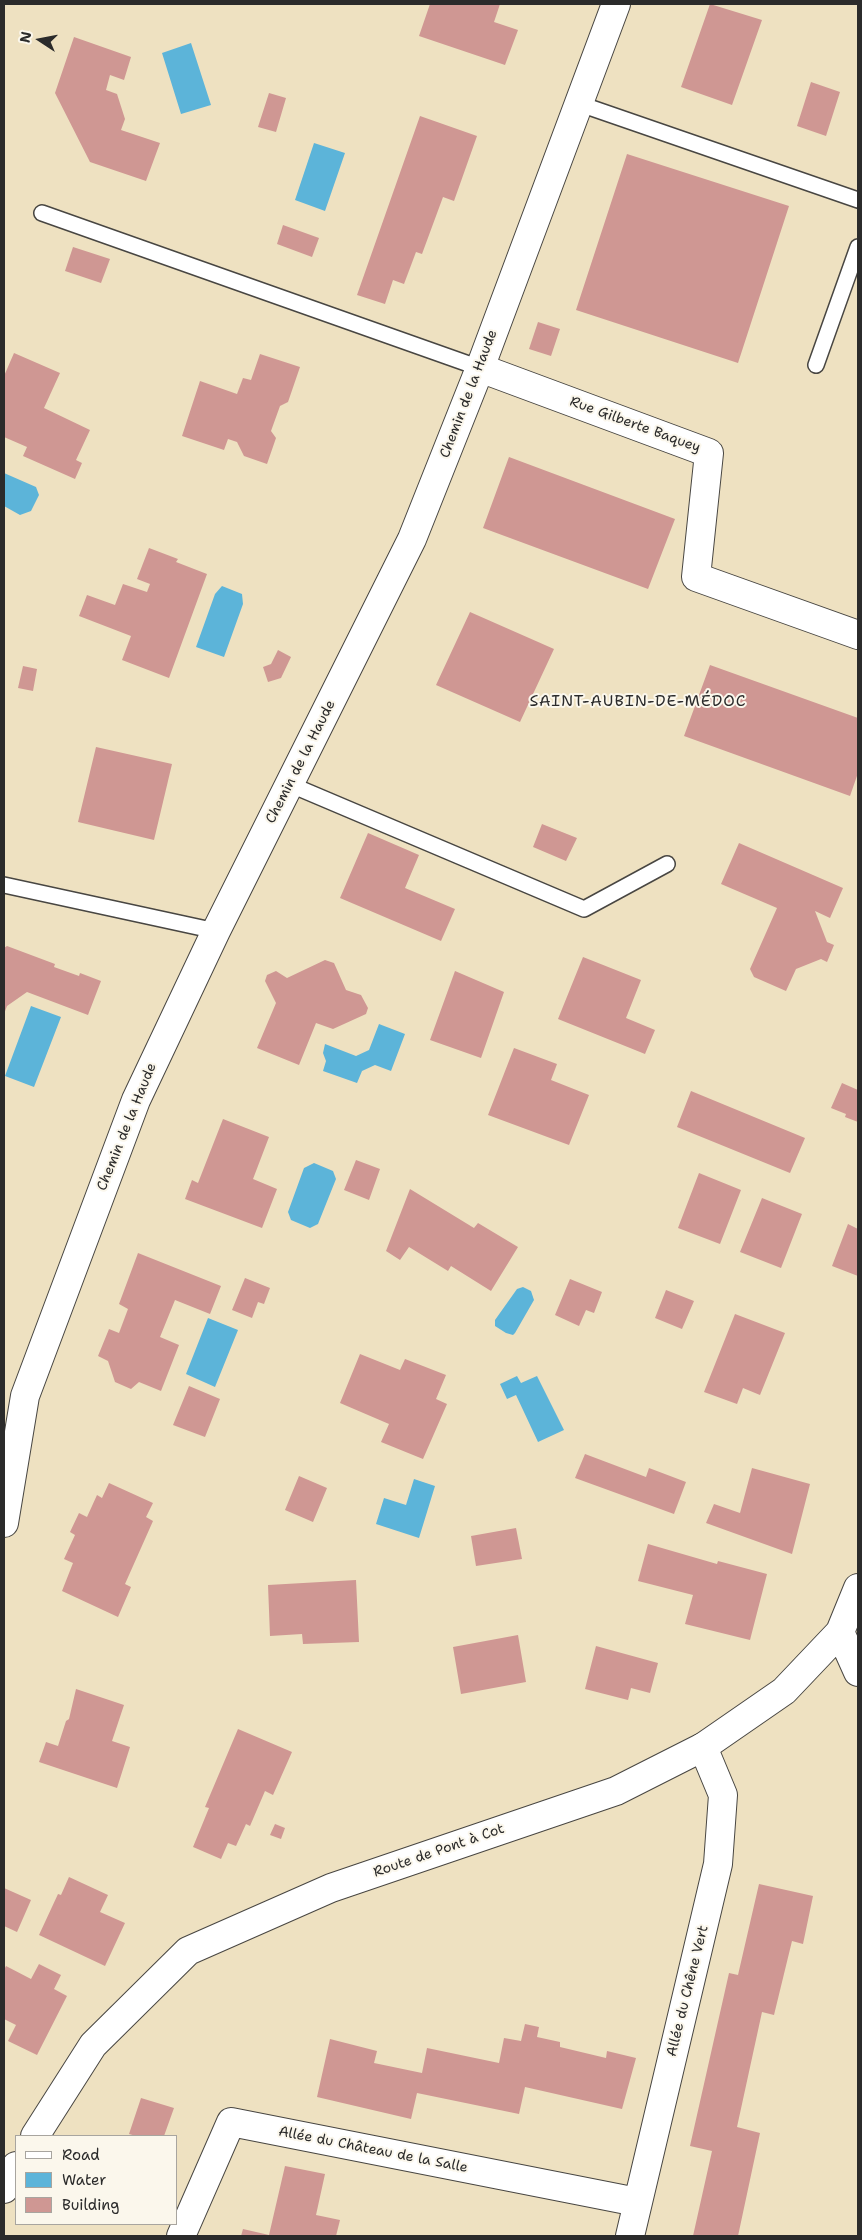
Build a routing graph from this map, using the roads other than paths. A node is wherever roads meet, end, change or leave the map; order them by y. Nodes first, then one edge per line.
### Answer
1 (616, 4) edge
2 (580, 104) junction
3 (858, 200) edge
4 (42, 213) dead end
5 (858, 247) edge
6 (816, 366) dead end
7 (480, 368) junction
8 (858, 635) edge
9 (289, 784) junction
10 (667, 864) dead end
11 (4, 885) edge
12 (216, 931) junction
13 (4, 1523) edge
14 (858, 1588) edge
15 (840, 1632) junction
16 (858, 1672) edge
17 (703, 1747) junction
18 (36, 2135) edge
19 (637, 2202) junction
20 (181, 2236) edge
21 (630, 2236) edge

1 - 2 street, Chemin de la Haude
2 - 3 lane
2 - 7 street, Chemin de la Haude
4 - 7 lane
5 - 6 lane
7 - 8 street, Rue Gilberte Baquey
7 - 9 street, Chemin de la Haude
9 - 10 lane
9 - 12 street, Chemin de la Haude
11 - 12 lane
12 - 13 street, Chemin de la Haude
14 - 15 street, Route de Pont à Cot
15 - 16 street
15 - 17 street, Route de Pont à Cot
17 - 18 street, Route de Pont à Cot
17 - 19 street, Allée du Chêne Vert
19 - 20 street, Allée du Château de la Salle
19 - 21 street, Allée du Chêne Vert

